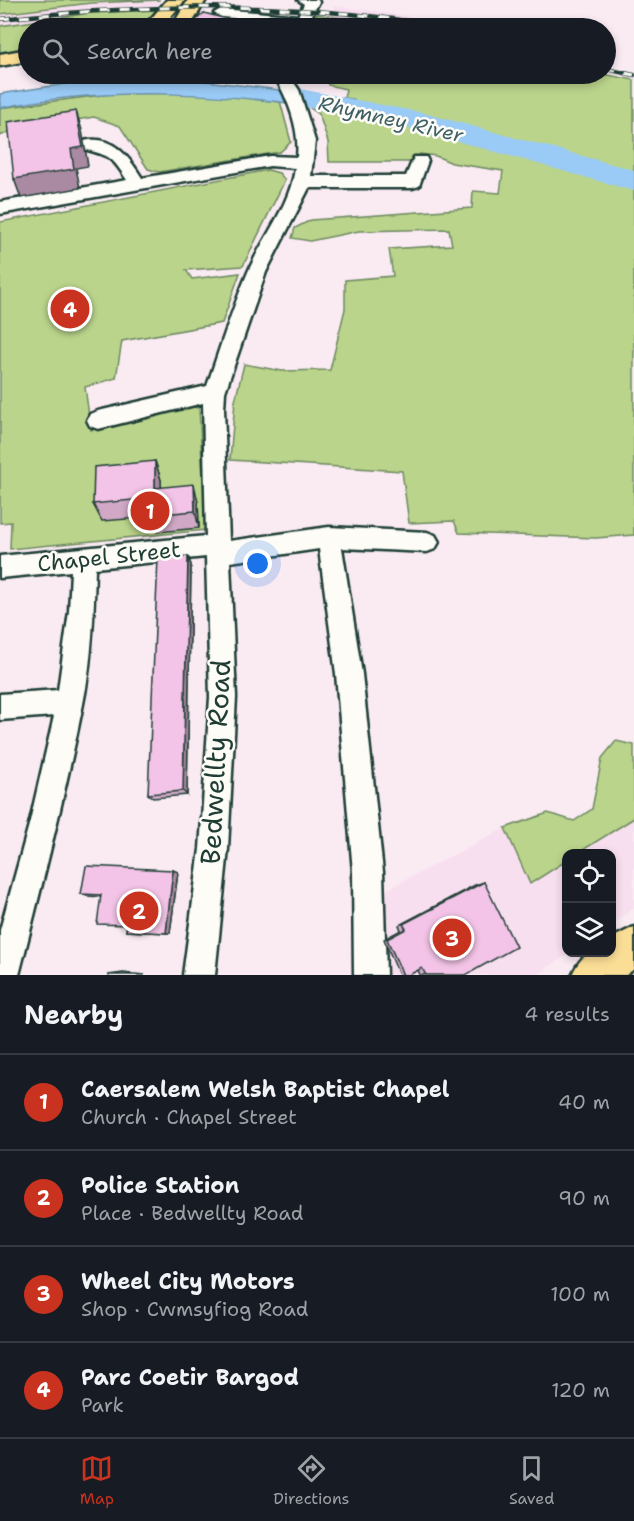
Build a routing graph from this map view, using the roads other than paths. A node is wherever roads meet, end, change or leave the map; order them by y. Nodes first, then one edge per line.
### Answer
1 (176, 0) edge
2 (196, 0) edge
3 (305, 0) edge
4 (221, 13) dead end
5 (161, 18) edge
6 (189, 18) edge
7 (280, 18) edge
8 (306, 18) edge
9 (18, 57) edge
10 (0, 60) edge
11 (286, 84) edge
12 (90, 145) dead end
13 (420, 161) dead end
14 (305, 163) junction
15 (302, 182) junction
16 (138, 185) junction
17 (0, 208) edge
18 (215, 392) junction
19 (98, 420) dead end
20 (329, 537) junction
21 (427, 542) dead end
22 (219, 548) junction
23 (84, 558) junction
24 (0, 567) edge
25 (71, 702) junction
26 (0, 707) edge
27 (634, 946) edge
28 (3, 975) edge
29 (200, 975) edge
30 (370, 975) edge
31 (592, 975) edge

1 - 5 main road
2 - 6 main road
3 - 8 street
4 - 7 street
9 - 10 main road
11 - 14 street, Bedwellty Road
12 - 16 street
13 - 15 street
14 - 15 street, Bedwellty Road
14 - 16 street
15 - 18 street, Bedwellty Road
16 - 17 street
18 - 19 street
18 - 22 street, Bedwellty Road
20 - 21 street, Chapel Street
20 - 22 street, Chapel Street
20 - 30 street
22 - 23 street, Chapel Street
22 - 29 street, Bedwellty Road
23 - 24 street, Chapel Street
23 - 25 street
25 - 26 street
25 - 28 street
27 - 31 main road

